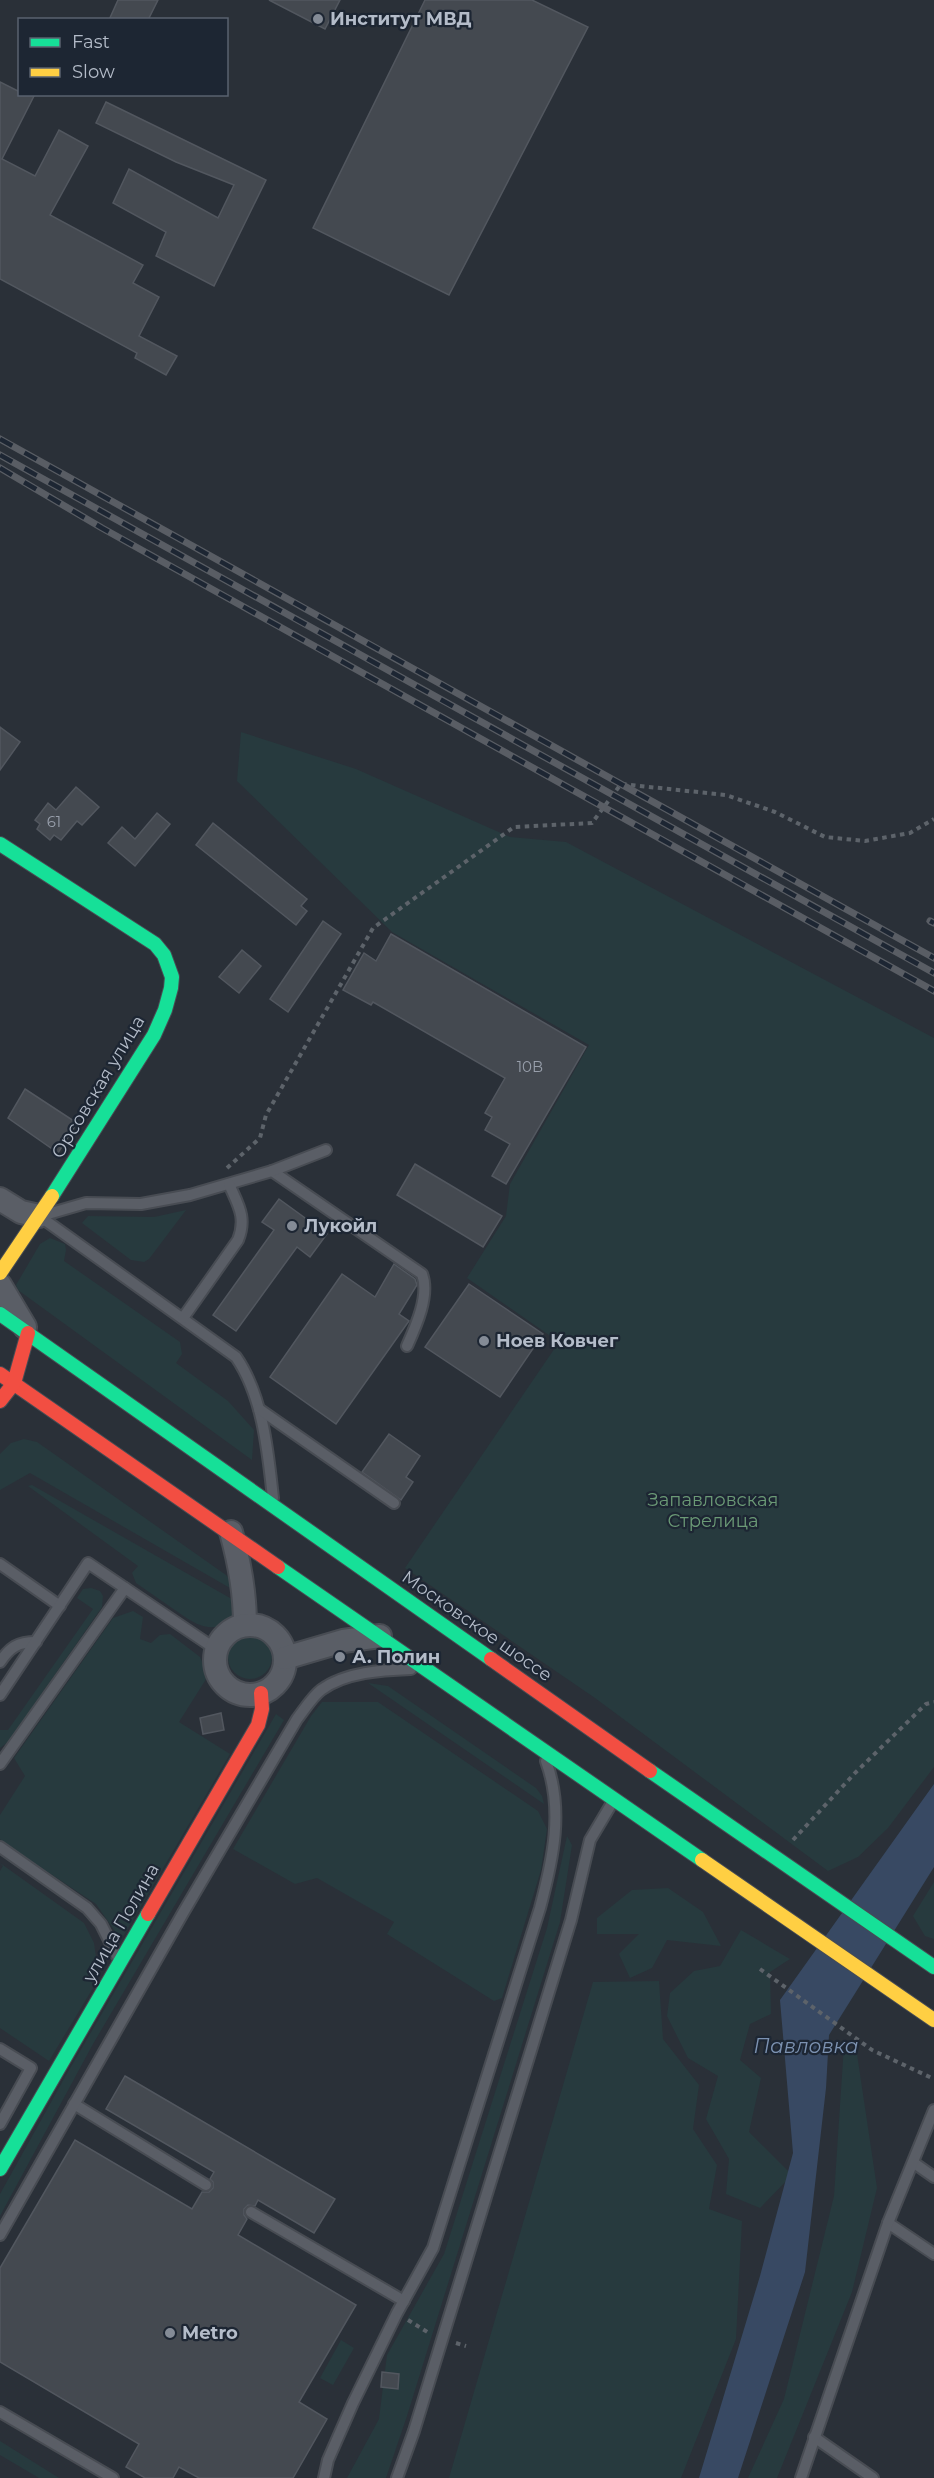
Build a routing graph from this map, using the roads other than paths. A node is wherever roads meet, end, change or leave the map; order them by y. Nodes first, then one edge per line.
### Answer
1 (0, 844) edge
2 (326, 1150) dead end
3 (272, 1171) junction
4 (229, 1184) junction
5 (0, 1199) edge
6 (39, 1216) junction
7 (0, 1274) edge
8 (0, 1285) edge
9 (0, 1314) edge
10 (183, 1318) junction
11 (28, 1333) junction
12 (407, 1346) dead end
13 (0, 1374) edge
14 (14, 1383) junction
15 (0, 1401) edge
16 (259, 1409) junction
17 (394, 1503) dead end
18 (273, 1506) junction
19 (231, 1532) junction
20 (0, 1564) edge
21 (125, 1588) junction
22 (60, 1606) junction
23 (244, 1625) junction
24 (380, 1636) junction
25 (36, 1642) junction
26 (217, 1650) junction
27 (285, 1658) junction
28 (0, 1662) edge
29 (427, 1668) junction
30 (261, 1693) junction
31 (0, 1695) edge
32 (541, 1749) junction
33 (1, 1761) edge
34 (614, 1800) junction
35 (0, 1847) edge
36 (119, 1962) junction
37 (929, 1963) edge
38 (934, 2020) edge
39 (0, 2049) edge
40 (74, 2104) junction
41 (934, 2116) edge
42 (0, 2124) edge
43 (914, 2163) junction
44 (0, 2169) edge
45 (934, 2177) edge
46 (206, 2185) dead end
47 (251, 2212) dead end
48 (888, 2223) junction
49 (0, 2235) edge
50 (934, 2254) edge
51 (404, 2301) junction
52 (0, 2412) edge
53 (814, 2437) junction
54 (113, 2478) edge
55 (324, 2478) edge
56 (397, 2478) edge
57 (801, 2478) edge
58 (873, 2478) edge

1 - 6 main road, Орсовская улица
2 - 3 lane
3 - 4 lane
3 - 12 lane
4 - 6 lane
4 - 10 lane
5 - 6 street
6 - 7 main road, Орсовская улица
6 - 10 lane
8 - 11 street
9 - 11 main road, Московское шоссе
10 - 16 lane
11 - 14 main road
11 - 18 main road, Московское шоссе
13 - 14 main road
14 - 15 main road
14 - 19 main road
16 - 17 lane
16 - 18 lane
18 - 37 main road, Московское шоссе
19 - 23 street
19 - 24 main road
20 - 22 lane
21 - 22 lane
21 - 26 lane
21 - 33 lane
22 - 25 lane
23 - 26 street
23 - 27 street
24 - 27 street
24 - 29 main road
25 - 28 lane
25 - 31 lane
26 - 30 street
27 - 30 street
29 - 32 main road
29 - 40 lane
30 - 36 main road, улица Полина
32 - 34 main road
32 - 51 lane
34 - 38 main road
34 - 56 lane
35 - 36 lane
36 - 44 main road, улица Полина
39 - 42 lane
40 - 46 lane
40 - 49 lane
41 - 43 lane
43 - 45 lane
43 - 48 lane
47 - 51 lane
48 - 50 lane
48 - 53 lane
51 - 55 lane
52 - 54 lane
53 - 57 lane
53 - 58 lane

